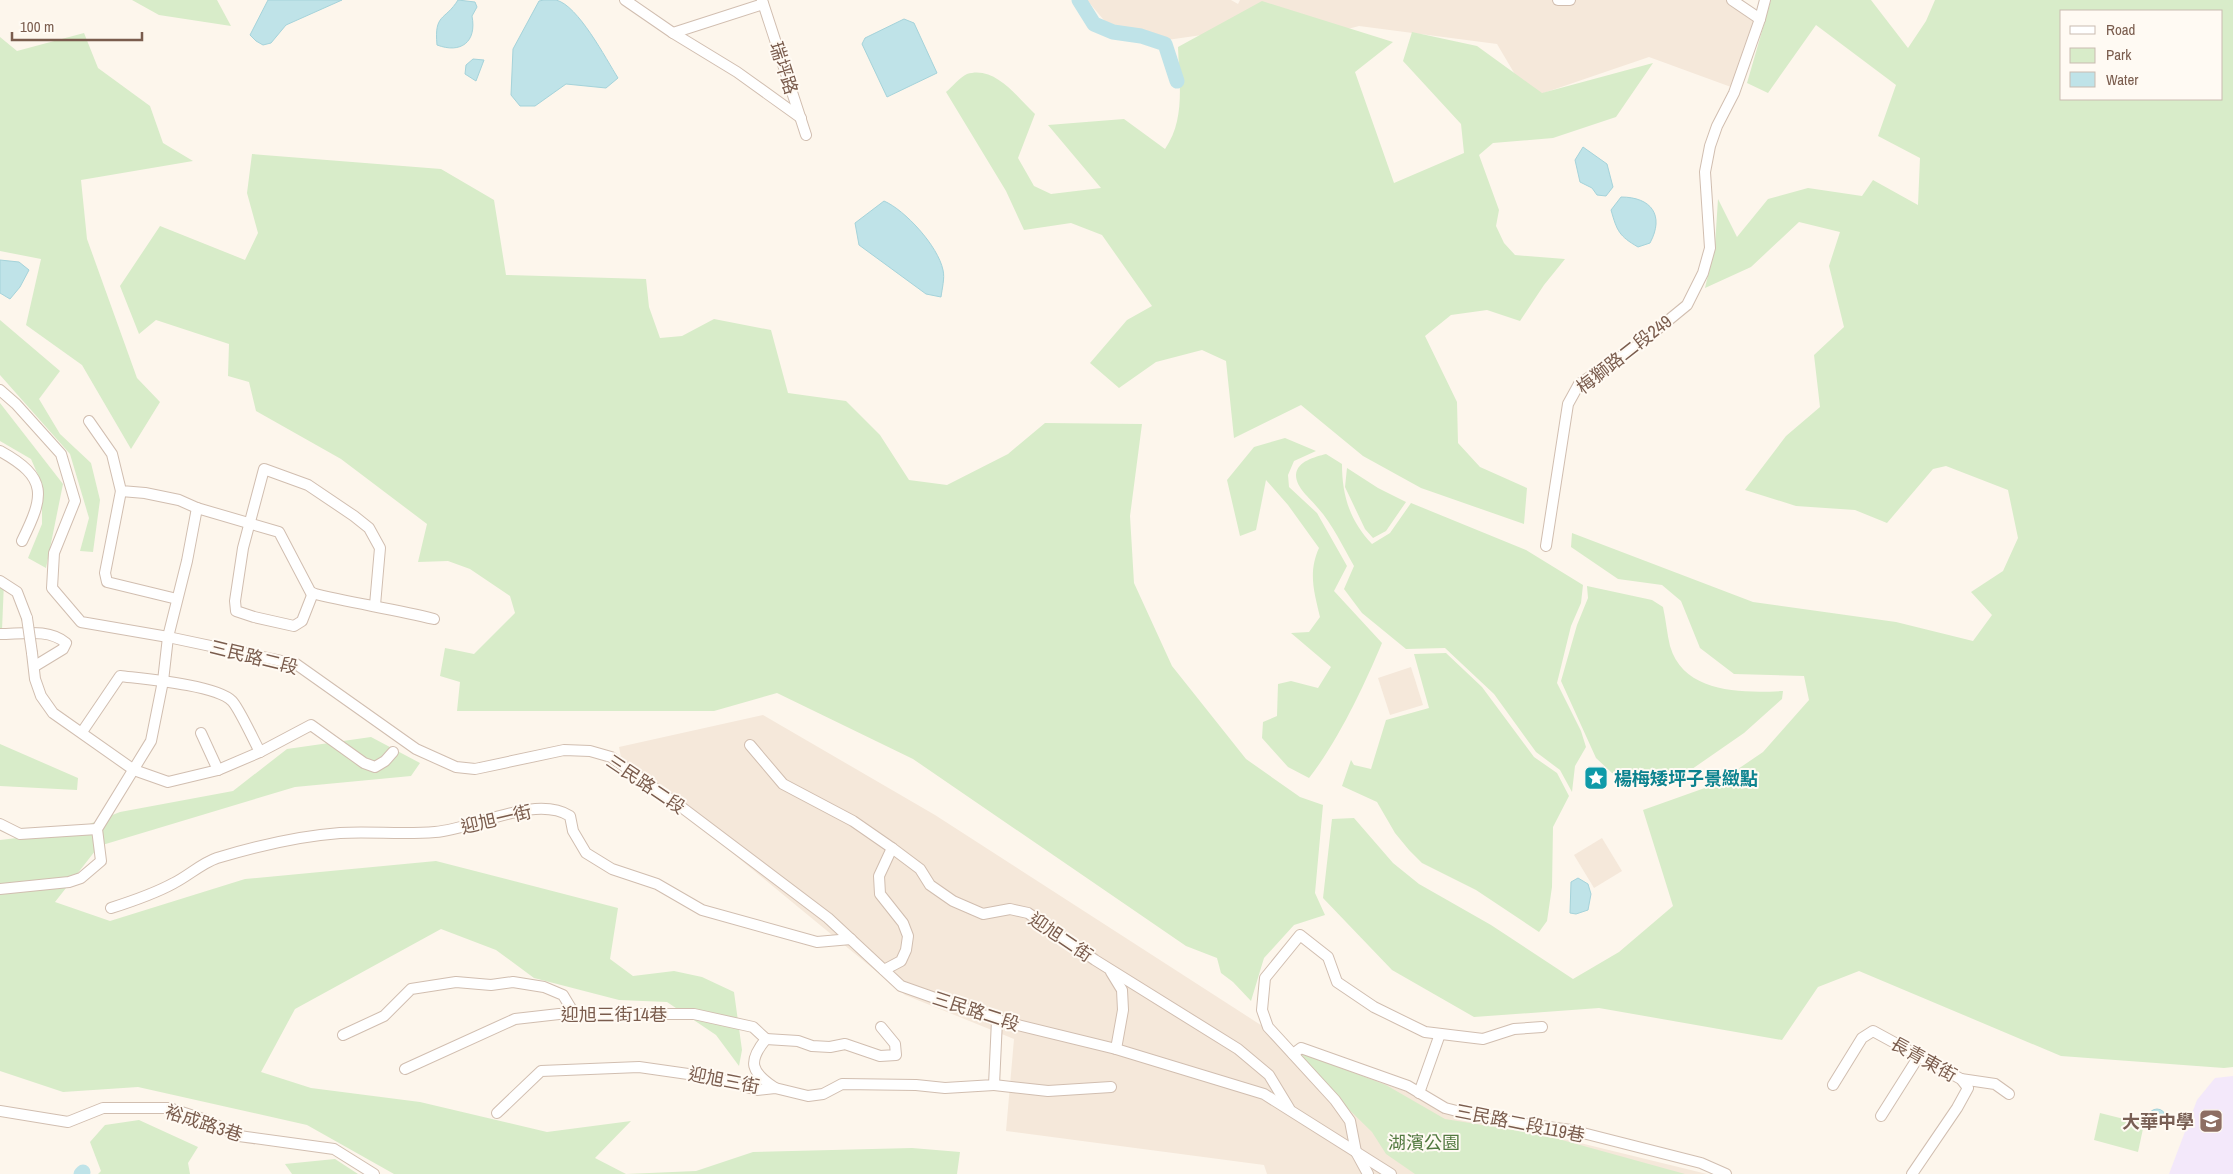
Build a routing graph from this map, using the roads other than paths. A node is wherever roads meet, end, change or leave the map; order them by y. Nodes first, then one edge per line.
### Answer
1 (625, 0) edge
2 (1558, 0) edge
3 (1570, 0) edge
4 (1732, 0) edge
5 (1765, 0) edge
6 (763, 2) edge
7 (1760, 19) junction
8 (673, 33) junction
9 (801, 118) junction
10 (806, 135) dead end
11 (0, 390) edge
12 (89, 421) dead end
13 (0, 451) edge
14 (121, 491) junction
15 (197, 508) junction
16 (251, 524) junction
17 (22, 541) dead end
18 (1546, 546) dead end
19 (0, 581) edge
20 (313, 593) junction
21 (177, 599) junction
22 (375, 605) junction
23 (434, 619) dead end
24 (0, 634) edge
25 (168, 637) junction
26 (34, 666) junction
27 (163, 681) junction
28 (82, 732) junction
29 (201, 733) dead end
30 (750, 745) dead end
31 (260, 752) junction
32 (393, 752) dead end
33 (134, 770) junction
34 (218, 770) junction
35 (0, 824) edge
36 (97, 828) junction
37 (892, 848) junction
38 (0, 889) edge
39 (111, 908) dead end
40 (851, 939) junction
41 (1109, 969) junction
42 (884, 970) junction
43 (575, 1015) junction
44 (997, 1020) junction
45 (881, 1026) dead end
46 (1542, 1027) dead end
47 (343, 1034) dead end
48 (1440, 1034) junction
49 (766, 1039) junction
50 (1116, 1049) junction
51 (1293, 1054) junction
52 (1919, 1056) junction
53 (405, 1069) dead end
54 (1961, 1079) junction
55 (994, 1085) junction
56 (1833, 1085) dead end
57 (1111, 1087) dead end
58 (775, 1088) junction
59 (1419, 1093) junction
60 (2009, 1094) dead end
61 (1289, 1108) junction
62 (0, 1111) edge
63 (497, 1114) dead end
64 (1881, 1116) dead end
65 (1356, 1152) junction
66 (374, 1174) edge
67 (1368, 1174) edge
68 (1391, 1174) edge
69 (1726, 1174) edge
70 (1912, 1174) edge

1 - 8 street
2 - 3 street
4 - 7 street
5 - 7 street, 梅獅路二段249
6 - 8 street
6 - 9 street, 瑞坪路
7 - 18 street, 梅獅路二段249
8 - 9 street
9 - 10 street, 瑞坪路
11 - 25 street, 三民路二段
12 - 14 street
13 - 17 street
14 - 15 street
14 - 21 street
15 - 16 street
15 - 21 street
16 - 20 street
16 - 20 street
16 - 22 street
19 - 26 street, bridge
20 - 22 street
21 - 25 street
22 - 23 street
24 - 26 street
25 - 27 street
25 - 40 street, 三民路二段
26 - 28 street
27 - 28 street
27 - 31 street
27 - 33 street
28 - 33 street
29 - 34 street
30 - 37 street, 迎旭二街
31 - 32 street
31 - 34 street
33 - 34 street
33 - 36 street
35 - 36 street
36 - 38 street
37 - 41 street, 迎旭二街
37 - 42 street
39 - 40 street, 迎旭一街
40 - 42 street, 三民路二段
41 - 50 street
41 - 61 street, 迎旭二街
42 - 44 street, 三民路二段
43 - 47 street
43 - 49 street, 迎旭三街14巷
43 - 53 street, 迎旭三街14巷
44 - 50 street, 三民路二段
44 - 55 street
45 - 49 street
46 - 48 street
48 - 51 street
48 - 59 street
49 - 58 street
50 - 61 street, 三民路二段
51 - 59 street, 三民路二段119巷
51 - 65 street
52 - 54 street, 長青東街
52 - 56 street, 長青東街
52 - 64 street
54 - 60 street
54 - 70 street, 長青東街
55 - 57 street, 迎旭三街
55 - 58 street, 迎旭三街
58 - 63 street, 迎旭三街
59 - 69 street, 三民路二段119巷
61 - 65 street, 三民路二段
62 - 66 street, 裕成路3巷
65 - 67 street
65 - 68 street, 三民路二段

